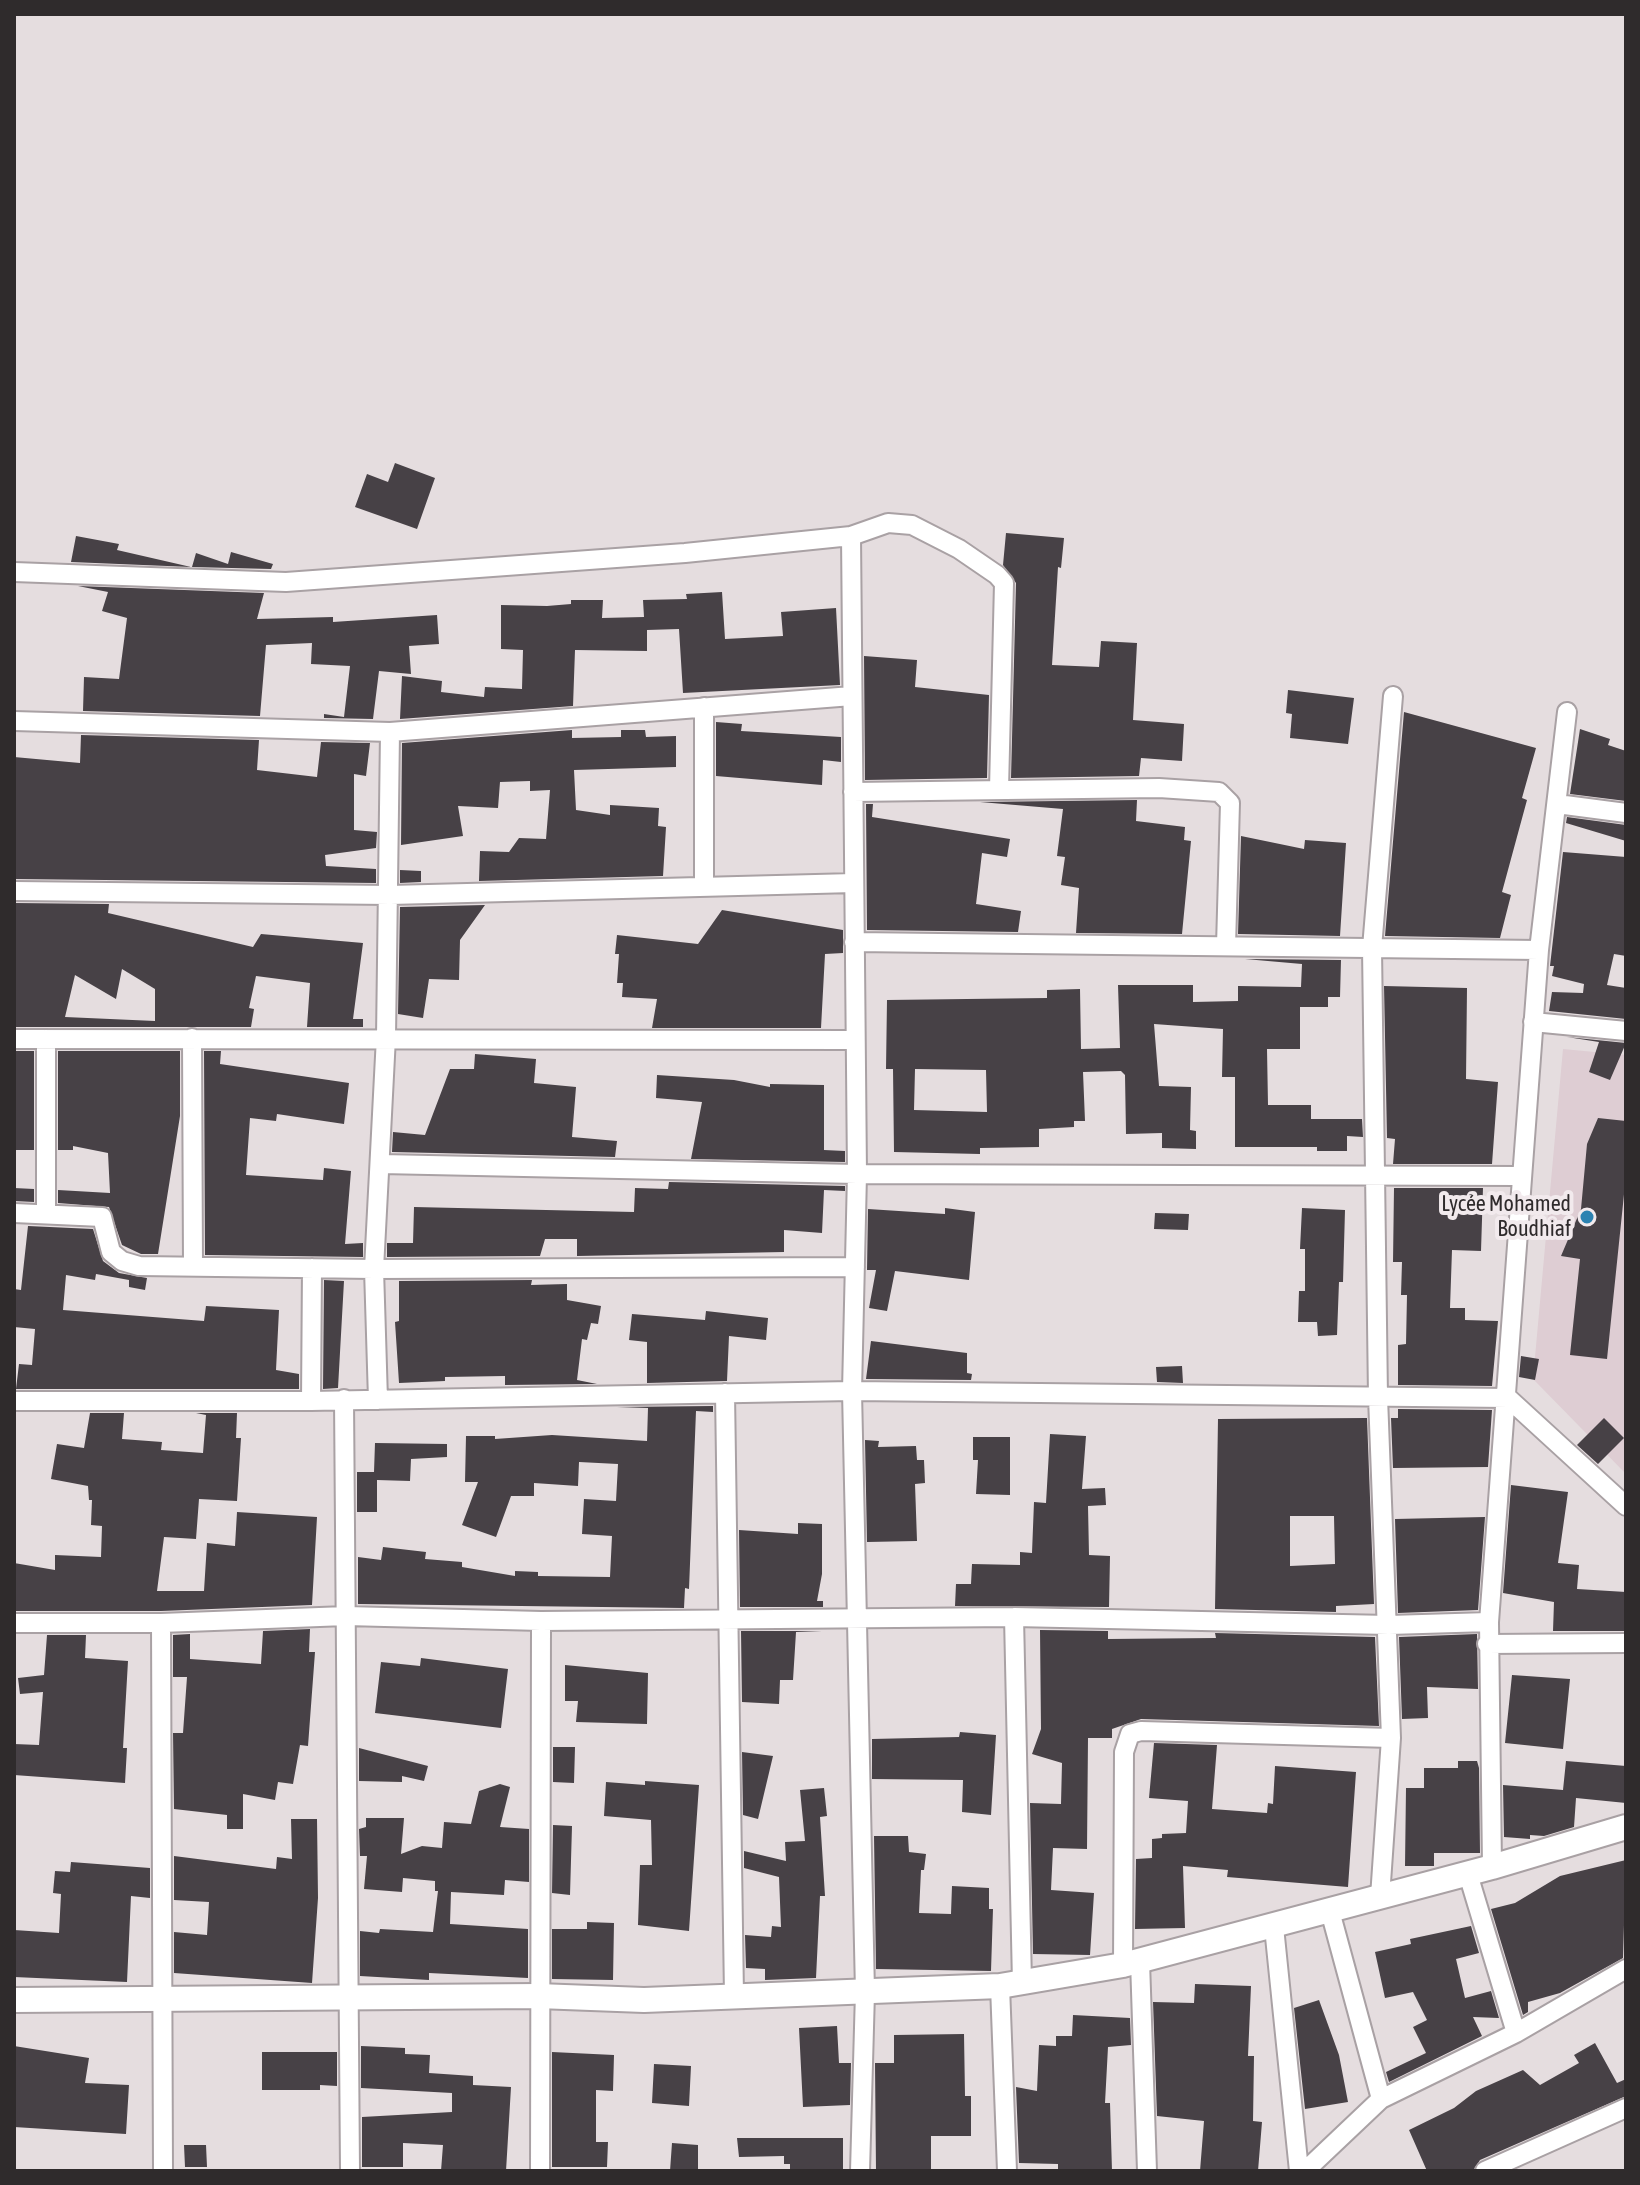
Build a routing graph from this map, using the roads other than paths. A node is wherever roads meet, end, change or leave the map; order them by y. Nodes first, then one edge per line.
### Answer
1 (851, 536) junction
2 (14, 572) edge
3 (852, 696) junction
4 (1393, 696) dead end
5 (704, 707) junction
6 (1567, 712) dead end
7 (14, 721) edge
8 (390, 732) junction
9 (999, 789) junction
10 (853, 792) junction
11 (1557, 804) junction
12 (1626, 813) edge
13 (854, 883) junction
14 (704, 887) junction
15 (14, 891) edge
16 (390, 895) junction
17 (854, 942) junction
18 (1226, 946) junction
19 (1372, 948) junction
20 (1539, 950) junction
21 (1533, 1022) junction
22 (1626, 1031) edge
23 (386, 1037) junction
24 (192, 1038) junction
25 (14, 1039) edge
26 (46, 1039) junction
27 (854, 1040) junction
28 (381, 1164) junction
29 (857, 1174) junction
30 (1375, 1176) junction
31 (1520, 1176) junction
32 (14, 1213) edge
33 (46, 1214) junction
34 (193, 1266) junction
35 (855, 1267) junction
36 (312, 1268) junction
37 (374, 1269) junction
38 (852, 1391) junction
39 (725, 1393) junction
40 (1378, 1397) junction
41 (1508, 1398) junction
42 (344, 1399) junction
43 (378, 1400) junction
44 (14, 1401) edge
45 (311, 1401) junction
46 (1626, 1506) edge
47 (346, 1616) junction
48 (856, 1617) junction
49 (1014, 1617) junction
50 (729, 1619) junction
51 (541, 1621) junction
52 (1489, 1622) junction
53 (14, 1623) edge
54 (161, 1623) junction
55 (1389, 1625) junction
56 (1626, 1643) edge
57 (1487, 1644) junction
58 (1391, 1738) junction
59 (1626, 1827) edge
60 (1480, 1871) junction
61 (1380, 1897) junction
62 (1330, 1911) junction
63 (1274, 1927) junction
64 (1132, 1963) junction
65 (1626, 1969) edge
66 (1011, 1984) junction
67 (865, 1992) junction
68 (347, 1996) junction
69 (538, 1996) junction
70 (734, 1996) junction
71 (162, 1999) junction
72 (14, 2000) edge
73 (1516, 2033) junction
74 (1381, 2099) junction
75 (1626, 2108) edge
76 (163, 2171) edge
77 (350, 2171) edge
78 (540, 2171) edge
79 (860, 2171) edge
80 (1007, 2171) edge
81 (1147, 2171) edge
82 (1299, 2171) edge
83 (1305, 2171) edge
84 (1485, 2171) edge

1 - 2 street
1 - 3 street
1 - 9 street
3 - 5 street
3 - 10 street
4 - 19 street
5 - 8 street
5 - 14 street
6 - 11 street
7 - 8 street
8 - 16 street
9 - 10 street
9 - 18 street
10 - 13 street
11 - 12 street
11 - 20 street
13 - 14 street
13 - 17 street
14 - 16 street
15 - 16 street
16 - 23 street
17 - 18 street
17 - 27 street
18 - 19 street
19 - 20 street
19 - 30 street
20 - 21 street
21 - 22 street
21 - 31 street
23 - 24 street
23 - 27 street
23 - 28 street
24 - 26 street
24 - 34 street
25 - 26 street
26 - 33 street
27 - 29 street
28 - 29 street
28 - 37 street
29 - 30 street
29 - 35 street
30 - 31 street
30 - 40 street
31 - 41 street
32 - 33 street
33 - 34 street
34 - 36 street
35 - 37 street
35 - 38 street
36 - 37 street
36 - 45 street
37 - 43 street
38 - 39 street
38 - 40 street
38 - 48 street
39 - 43 street
39 - 50 street
40 - 41 street
40 - 55 street
41 - 46 street
41 - 52 street
42 - 43 street
42 - 45 street
42 - 47 street
44 - 45 street
47 - 51 street
47 - 54 street
47 - 68 street
48 - 49 street
48 - 50 street
48 - 67 street
49 - 55 street
49 - 66 street
50 - 51 street
50 - 70 street
51 - 69 street
52 - 55 street
52 - 57 street
53 - 54 street
54 - 71 street
55 - 58 street
56 - 57 street
57 - 60 street
58 - 61 street
58 - 64 street
59 - 60 main road
60 - 61 main road
60 - 73 street
61 - 62 main road
62 - 63 main road
62 - 74 street
63 - 64 main road
63 - 82 street
64 - 66 main road
64 - 81 street
65 - 73 street
66 - 67 main road
66 - 80 street
67 - 70 main road
67 - 79 street
68 - 69 main road
68 - 71 main road
68 - 77 street
69 - 70 main road
69 - 78 street
71 - 72 main road
71 - 76 street
73 - 74 street
74 - 83 street
75 - 84 street

